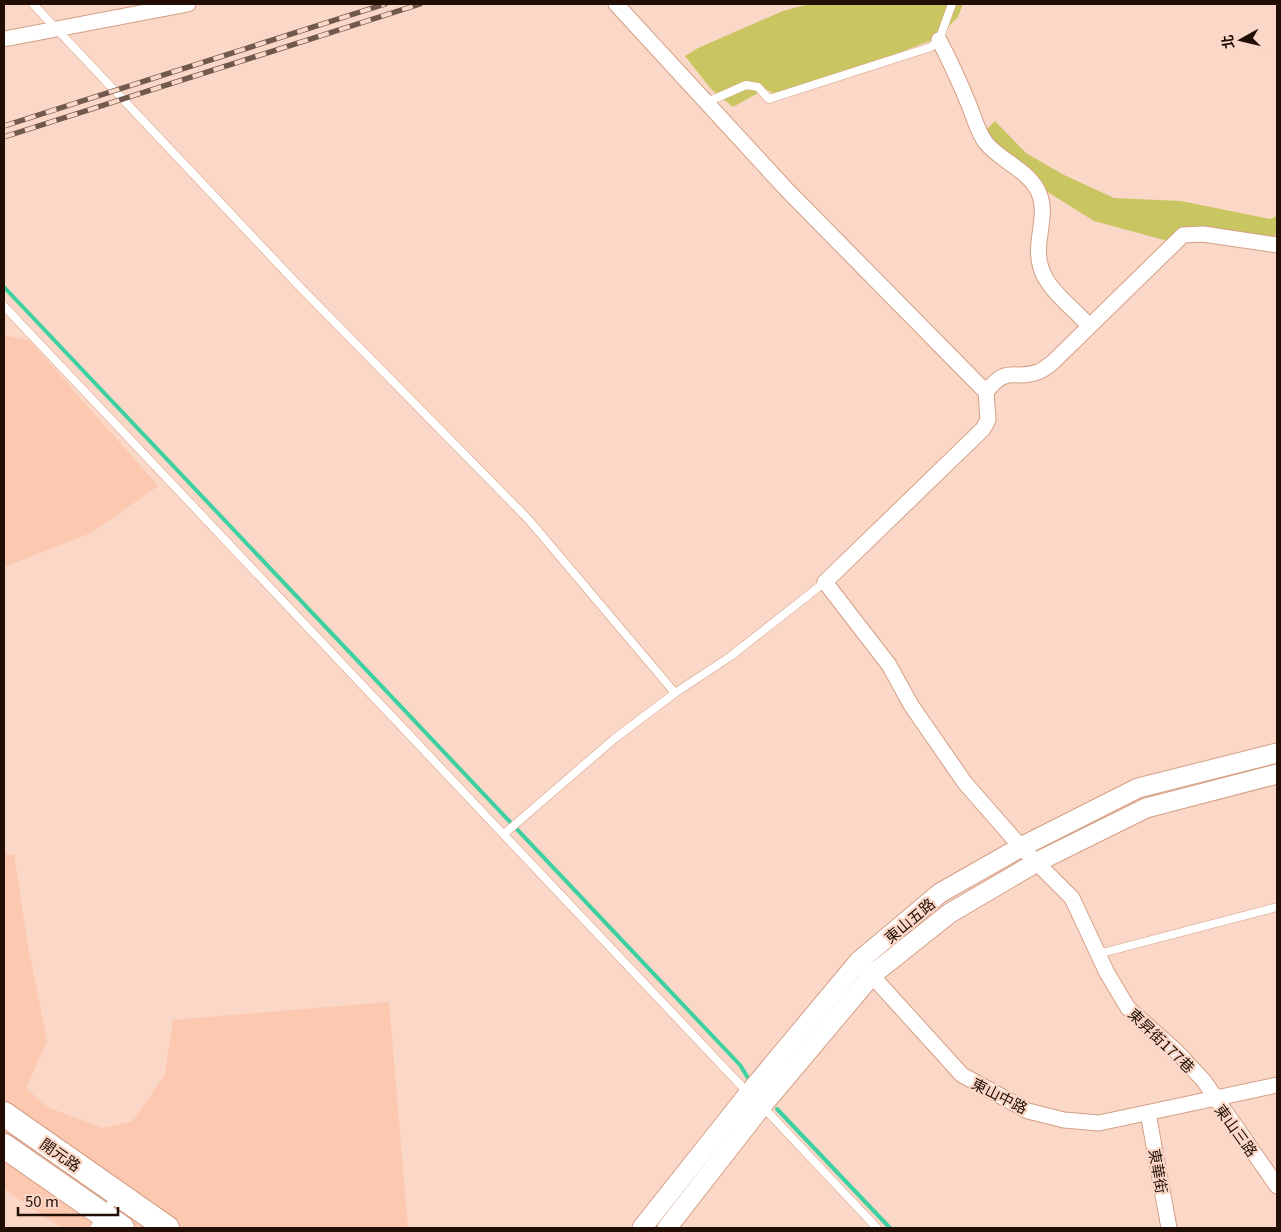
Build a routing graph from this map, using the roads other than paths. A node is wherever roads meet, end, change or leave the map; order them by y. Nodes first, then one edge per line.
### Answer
1 (33, 4) edge
2 (188, 4) edge
3 (616, 4) edge
4 (952, 4) edge
5 (57, 31) junction
6 (4, 39) edge
7 (939, 40) junction
8 (705, 103) junction
9 (1277, 245) edge
10 (4, 306) edge
11 (1089, 326) junction
12 (986, 392) junction
13 (826, 582) junction
14 (675, 692) junction
15 (1277, 753) edge
16 (1277, 774) edge
17 (504, 834) junction
18 (1021, 847) junction
19 (1037, 862) junction
20 (1277, 907) edge
21 (1098, 954) junction
22 (859, 961) junction
23 (872, 975) junction
24 (1277, 1085) edge
25 (1214, 1098) junction
26 (755, 1100) junction
27 (1148, 1113) junction
28 (4, 1114) edge
29 (4, 1146) edge
30 (1277, 1186) edge
31 (118, 1193) junction
32 (99, 1221) edge
33 (122, 1228) edge
34 (167, 1228) edge
35 (642, 1228) edge
36 (667, 1228) edge
37 (877, 1228) edge
38 (1169, 1228) edge

1 - 5 lane
2 - 5 street
3 - 8 street
4 - 7 lane
5 - 6 street
5 - 14 lane
7 - 8 lane
7 - 11 street
8 - 12 street
9 - 11 street
10 - 17 lane
11 - 12 street
12 - 13 street
13 - 14 lane
13 - 18 street, 東昇街177巷
14 - 17 lane
15 - 18 street, 東山五路
16 - 19 street, 東山五路
17 - 26 lane
18 - 19 street, 東昇街177巷
18 - 22 street, 東山五路
19 - 21 street, 東昇街177巷
19 - 23 street, 東山五路
20 - 21 lane
21 - 25 street, 東昇街177巷
22 - 23 street, 東山中路
22 - 26 street, 東山五路
23 - 26 street, 東山五路
23 - 27 street, 東山中路
24 - 25 street, 東山中路
25 - 27 street, 東山中路
25 - 30 street, 東山三路
26 - 35 street, 東山五路
26 - 36 street, 東山五路
26 - 37 lane
27 - 38 street, 東華街
28 - 31 main road, 開元路
29 - 32 main road, 開元路
31 - 32 lane
31 - 34 main road, 開元路
32 - 33 main road, 開元路

